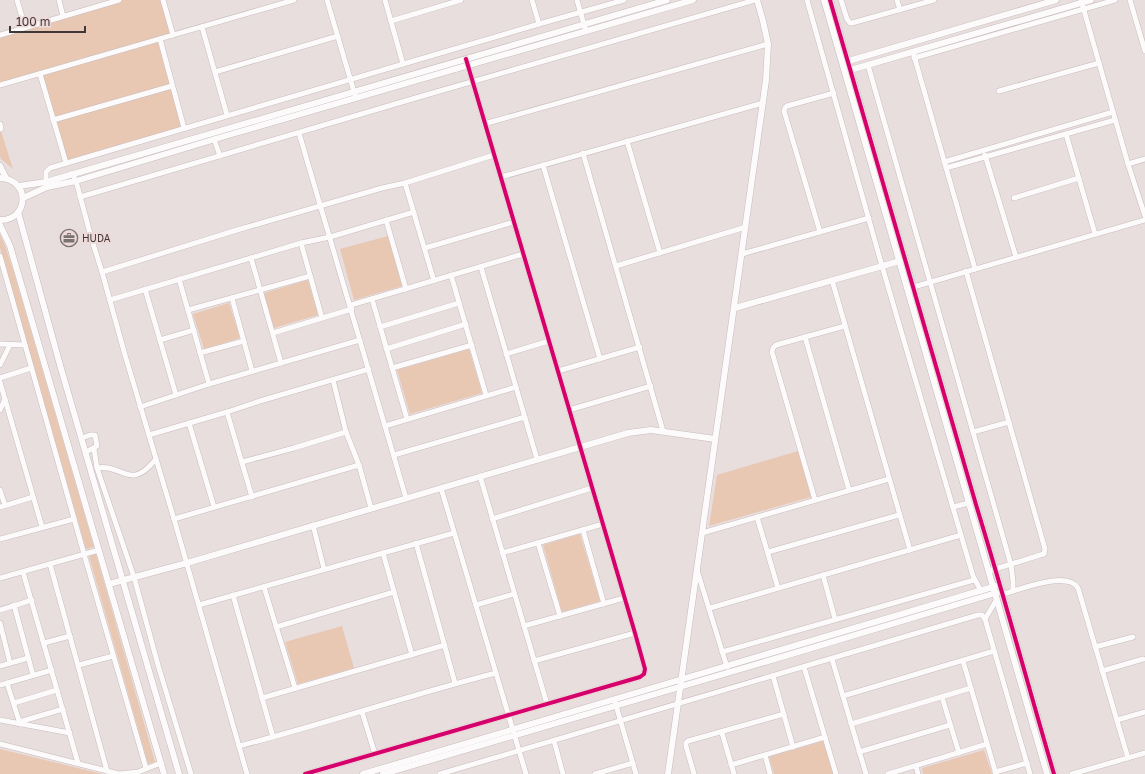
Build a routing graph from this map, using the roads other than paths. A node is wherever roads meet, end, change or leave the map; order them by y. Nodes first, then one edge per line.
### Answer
1 (17, 0) edge
2 (59, 0) edge
3 (119, 0) edge
4 (163, 0) edge
5 (294, 0) edge
6 (327, 0) edge
7 (385, 0) edge
8 (461, 0) edge
9 (532, 0) edge
10 (577, 0) edge
11 (624, 0) edge
12 (667, 0) edge
13 (693, 0) edge
14 (756, 0) edge
15 (807, 0) edge
16 (824, 0) edge
17 (830, 0) edge
18 (841, 0) edge
19 (897, 0) edge
20 (934, 0) edge
21 (1056, 0) edge
22 (1091, 0) edge
23 (1115, 0) edge
24 (1130, 0) edge
25 (1042, 2) edge
26 (1082, 4) edge
27 (900, 10) junction
28 (581, 12) junction
29 (63, 16) junction
30 (391, 21) junction
31 (539, 24) junction
32 (972, 24) junction
33 (202, 27) junction
34 (25, 28) junction
35 (585, 28) junction
36 (0, 35) edge
37 (173, 35) junction
38 (338, 36) junction
39 (1143, 36) edge
40 (976, 37) junction
41 (160, 39) junction
42 (768, 44) junction
43 (1145, 51) edge
44 (913, 55) junction
45 (467, 62) junction
46 (845, 62) junction
47 (1099, 63) junction
48 (403, 64) junction
49 (868, 66) junction
50 (848, 71) junction
51 (214, 72) junction
52 (40, 74) junction
53 (350, 80) junction
54 (473, 81) junction
55 (0, 85) edge
56 (172, 86) junction
57 (999, 91) dead end
58 (834, 93) junction
59 (355, 95) junction
60 (763, 103) junction
61 (1113, 112) junction
62 (227, 115) junction
63 (53, 120) junction
64 (1115, 120) junction
65 (484, 124) junction
66 (184, 128) junction
67 (299, 133) junction
68 (1066, 134) junction
69 (214, 139) junction
70 (627, 141) junction
71 (984, 150) junction
72 (583, 153) junction
73 (220, 156) junction
74 (494, 156) junction
75 (986, 156) junction
76 (1145, 159) edge
77 (944, 162) junction
78 (66, 163) junction
79 (1128, 164) junction
80 (543, 165) junction
81 (0, 166) edge
82 (946, 168) junction
83 (72, 173) junction
84 (501, 177) junction
85 (3, 178) edge
86 (1079, 178) junction
87 (76, 181) junction
88 (46, 182) junction
89 (405, 183) junction
90 (19, 186) junction
91 (80, 197) junction
92 (23, 198) junction
93 (1014, 198) dead end
94 (320, 206) junction
95 (18, 212) junction
96 (414, 212) junction
97 (1145, 216) edge
98 (869, 218) junction
99 (0, 220) edge
100 (386, 220) junction
101 (1145, 220) edge
102 (514, 222) junction
103 (0, 225) edge
104 (746, 227) junction
105 (820, 232) junction
106 (1095, 234) junction
107 (330, 237) junction
108 (301, 243) junction
109 (425, 248) junction
110 (660, 253) junction
111 (523, 254) junction
112 (742, 254) junction
113 (0, 256) edge
114 (1016, 257) junction
115 (251, 258) junction
116 (900, 261) junction
117 (481, 266) junction
118 (616, 266) junction
119 (882, 266) junction
120 (975, 269) junction
121 (966, 271) junction
122 (102, 272) junction
123 (452, 275) junction
124 (310, 276) junction
125 (179, 279) junction
126 (434, 280) junction
127 (832, 280) junction
128 (930, 282) junction
129 (910, 288) junction
130 (145, 289) junction
131 (406, 289) junction
132 (260, 290) junction
133 (232, 298) junction
134 (372, 299) junction
135 (110, 300) junction
136 (459, 303) junction
137 (351, 307) junction
138 (734, 308) junction
139 (188, 310) junction
140 (322, 318) junction
141 (466, 324) junction
142 (845, 326) junction
143 (380, 327) junction
144 (194, 330) junction
145 (273, 333) junction
146 (805, 337) junction
147 (160, 340) junction
148 (360, 340) junction
149 (244, 341) junction
150 (549, 341) junction
151 (0, 344) edge
152 (10, 345) junction
153 (25, 345) junction
154 (472, 345) junction
155 (640, 347) junction
156 (386, 348) junction
157 (200, 353) junction
158 (506, 354) junction
159 (600, 359) junction
160 (281, 363) junction
161 (0, 365) edge
162 (31, 368) junction
163 (392, 368) junction
164 (369, 370) junction
165 (252, 371) junction
166 (558, 371) junction
167 (0, 378) edge
168 (333, 380) junction
169 (0, 382) edge
170 (209, 384) junction
171 (651, 386) junction
172 (516, 387) junction
173 (176, 395) junction
174 (486, 395) junction
175 (5, 399) junction
176 (140, 407) junction
177 (0, 410) edge
178 (569, 410) junction
179 (227, 412) junction
180 (525, 417) junction
181 (406, 419) junction
182 (1009, 422) junction
183 (189, 423) junction
184 (385, 426) junction
185 (663, 431) junction
186 (346, 432) junction
187 (973, 432) junction
188 (149, 435) junction
189 (82, 438) junction
190 (716, 439) junction
191 (580, 447) junction
192 (94, 449) junction
193 (86, 452) junction
194 (394, 455) junction
195 (156, 459) junction
196 (537, 460) junction
197 (242, 462) junction
198 (359, 465) junction
199 (97, 468) junction
200 (480, 476) junction
201 (889, 479) junction
202 (441, 488) junction
203 (592, 488) junction
204 (0, 490) edge
205 (849, 490) junction
206 (33, 497) junction
207 (252, 497) junction
208 (406, 498) junction
209 (815, 500) junction
210 (969, 502) junction
211 (2, 506) edge
212 (953, 507) junction
213 (214, 508) junction
214 (371, 508) junction
215 (899, 515) junction
216 (758, 517) junction
217 (74, 518) junction
218 (174, 519) junction
219 (492, 519) junction
220 (603, 524) junction
221 (313, 525) junction
222 (42, 527) junction
223 (583, 530) junction
224 (454, 533) junction
225 (702, 533) junction
226 (961, 536) junction
227 (0, 539) edge
228 (416, 543) junction
229 (538, 543) junction
230 (99, 550) junction
231 (910, 550) junction
232 (768, 552) junction
233 (383, 553) junction
234 (502, 553) junction
235 (84, 554) junction
236 (187, 563) junction
237 (50, 564) junction
238 (1011, 565) junction
239 (696, 568) junction
240 (324, 569) junction
241 (992, 570) junction
242 (23, 572) junction
243 (823, 575) junction
244 (134, 576) junction
245 (0, 578) edge
246 (123, 580) junction
247 (974, 580) junction
248 (109, 584) junction
249 (264, 586) junction
250 (778, 588) junction
251 (981, 590) junction
252 (1002, 590) junction
253 (394, 592) junction
254 (1013, 592) junction
255 (995, 593) junction
256 (514, 594) junction
257 (233, 595) junction
258 (624, 598) junction
259 (32, 600) junction
260 (604, 604) junction
261 (14, 605) junction
262 (199, 605) junction
263 (476, 605) junction
264 (710, 608) junction
265 (0, 610) edge
266 (560, 616) junction
267 (985, 619) junction
268 (836, 620) junction
269 (0, 624) edge
270 (276, 626) junction
271 (524, 626) junction
272 (1, 630) edge
273 (635, 633) junction
274 (70, 636) junction
275 (1133, 637) dead end
276 (44, 643) junction
277 (445, 645) junction
278 (1095, 647) junction
279 (994, 651) junction
280 (722, 652) junction
281 (412, 654) junction
282 (113, 656) junction
283 (28, 658) junction
284 (832, 659) junction
285 (1142, 659) dead end
286 (963, 660) junction
287 (534, 661) junction
288 (10, 663) junction
289 (78, 665) junction
290 (0, 666) edge
291 (726, 667) junction
292 (804, 667) junction
293 (52, 670) junction
294 (1102, 671) junction
295 (496, 673) junction
296 (718, 673) junction
297 (33, 675) junction
298 (773, 676) junction
299 (7, 683) junction
300 (455, 683) junction
301 (680, 684) junction
302 (0, 685) edge
303 (295, 688) junction
304 (971, 688) junction
305 (57, 690) junction
306 (843, 696) junction
307 (942, 697) junction
308 (262, 698) junction
309 (14, 703) junction
310 (615, 703) junction
311 (547, 704) junction
312 (678, 704) junction
313 (63, 709) junction
314 (362, 712) junction
315 (1145, 712) edge
316 (784, 714) junction
317 (508, 715) junction
318 (0, 720) edge
319 (1117, 720) junction
320 (621, 721) junction
321 (20, 723) junction
322 (851, 724) junction
323 (950, 725) junction
324 (722, 732) junction
325 (70, 733) junction
326 (514, 733) junction
327 (273, 737) junction
328 (825, 737) junction
329 (554, 741) junction
330 (0, 744) edge
331 (987, 744) junction
332 (239, 746) junction
333 (793, 747) junction
334 (519, 750) junction
335 (859, 752) junction
336 (959, 753) junction
337 (1145, 753) edge
338 (375, 754) junction
339 (765, 755) junction
340 (1128, 758) junction
341 (78, 763) junction
342 (161, 763) junction
343 (633, 763) junction
344 (1027, 763) junction
345 (731, 765) junction
346 (916, 766) junction
347 (146, 768) junction
348 (107, 771) junction
349 (896, 773) edge
350 (995, 773) edge
351 (164, 774) edge
352 (179, 774) edge
353 (191, 774) edge
354 (247, 774) edge
355 (305, 774) edge
356 (363, 774) edge
357 (384, 774) edge
358 (440, 774) edge
359 (526, 774) edge
360 (563, 774) edge
361 (595, 774) edge
362 (636, 774) edge
363 (668, 774) edge
364 (694, 774) edge
365 (734, 774) edge
366 (770, 774) edge
367 (836, 774) edge
368 (866, 774) edge
369 (888, 774) edge
370 (918, 774) edge
371 (1030, 774) edge
372 (1047, 774) edge
373 (1054, 774) edge
374 (1072, 774) edge

1 - 34 street
2 - 29 street
3 - 29 street
4 - 37 street
5 - 33 street
6 - 38 street
7 - 30 street
8 - 30 street
9 - 31 street
10 - 28 street
11 - 28 street
12 - 35 street
13 - 35 street
14 - 42 street
14 - 54 street
15 - 58 street
16 - 46 street
17 - 46 street
18 - 27 street
19 - 27 street
20 - 27 street
21 - 25 street
22 - 26 street
23 - 26 street
24 - 39 street
25 - 32 street
26 - 40 street
26 - 47 street
28 - 31 street
28 - 35 street
29 - 34 street
30 - 48 street
31 - 48 street
32 - 40 street
32 - 46 street
33 - 37 street
33 - 51 street
34 - 36 street
35 - 45 street
37 - 41 street
38 - 51 street
38 - 53 street
39 - 43 street
40 - 44 street
41 - 52 street
41 - 56 street
42 - 60 street
42 - 65 street
44 - 49 street
44 - 77 street
45 - 54 street
45 - 59 street
46 - 50 street
47 - 57 street
47 - 61 street
48 - 53 street
49 - 50 street
49 - 128 street
50 - 116 street
50 - 129 street
51 - 62 street
52 - 55 street
52 - 63 street
53 - 59 street
53 - 62 street
54 - 65 street
54 - 67 street
56 - 63 street
56 - 66 street
58 - 98 street
58 - 105 street
59 - 69 street
59 - 83 street
60 - 70 street
60 - 104 street
61 - 64 street
61 - 71 street
62 - 66 street
63 - 78 street
64 - 68 street
64 - 79 street
65 - 74 street
66 - 78 street
67 - 73 street
67 - 94 street
68 - 75 street
68 - 86 street
69 - 73 street
69 - 87 street
70 - 72 street
70 - 110 street
71 - 75 street
71 - 77 street
72 - 80 street
72 - 118 street
73 - 91 street
74 - 84 street
74 - 89 street
75 - 82 street
75 - 114 street
76 - 79 street
77 - 82 street
78 - 88 street
79 - 97 street
80 - 84 street
80 - 159 street
81 - 85 street
82 - 120 street
83 - 87 street
83 - 88 street
84 - 102 street
85 - 90 street
86 - 93 street
86 - 106 street
87 - 91 street
87 - 92 street
88 - 90 street
89 - 94 street
89 - 96 street
90 - 92 street
91 - 122 street
92 - 95 street
94 - 107 street
94 - 122 street
95 - 99 street
95 - 189 street
96 - 100 street
96 - 109 street
98 - 105 street
98 - 119 street
100 - 107 street
100 - 131 street
101 - 106 street
102 - 109 street
102 - 111 street
103 - 230 street
104 - 110 street
104 - 112 street
105 - 112 street
106 - 114 street
107 - 108 street
107 - 137 street
108 - 115 street
108 - 124 street
109 - 126 street
110 - 118 street
111 - 117 street
111 - 150 street
112 - 138 street
113 - 153 street
114 - 120 street
115 - 125 street
115 - 132 street
116 - 119 street
116 - 129 street
117 - 123 street
117 - 158 street
118 - 155 street
119 - 127 street
119 - 212 street
120 - 121 street
121 - 128 street
121 - 182 street
122 - 135 street
123 - 126 street
123 - 136 street
124 - 132 street
124 - 140 street
125 - 130 street
125 - 139 street
126 - 131 street
127 - 138 street
127 - 142 street
128 - 129 street
128 - 187 street
129 - 210 street
129 - 241 street
130 - 135 street
130 - 147 street
131 - 134 street
132 - 133 street
132 - 145 street
133 - 139 street
133 - 149 street
134 - 137 street
134 - 143 street
135 - 176 street
136 - 141 street
136 - 143 street
137 - 140 street
137 - 148 street
138 - 190 street
139 - 144 street
140 - 145 street
141 - 154 street
141 - 156 street
142 - 146 street
142 - 201 street
143 - 156 street
144 - 147 street
144 - 157 street
145 - 160 street
146 - 205 street
146 - 209 street
147 - 173 street
148 - 160 street
148 - 164 street
149 - 157 street
149 - 165 street
150 - 158 street
150 - 166 street
151 - 152 street
152 - 153 street
152 - 161 street
153 - 162 street
154 - 163 street
154 - 174 street
155 - 159 street
155 - 171 street
156 - 163 street
157 - 170 street
158 - 172 street
159 - 166 street
160 - 165 street
162 - 167 street
162 - 217 street
163 - 181 street
164 - 168 street
164 - 184 street
165 - 170 street
166 - 178 street
168 - 179 street
168 - 186 street
169 - 175 street
170 - 173 street
171 - 178 street
171 - 185 street
172 - 174 street
172 - 180 street
173 - 176 street
174 - 181 street
175 - 177 street
175 - 206 street
176 - 188 street
178 - 191 street
179 - 183 street
179 - 197 street
180 - 194 street
180 - 196 street
181 - 184 street
182 - 187 street
182 - 238 street
183 - 188 street
183 - 213 street
184 - 194 street
185 - 190 street
185 - 191 street
186 - 197 street
186 - 198 street
187 - 238 street
188 - 195 street
189 - 192 street
189 - 193 street
190 - 225 street
191 - 196 street
191 - 203 street
192 - 193 street
192 - 199 street
193 - 246 street
194 - 208 street
195 - 199 street
195 - 218 street
196 - 200 street
197 - 207 street
198 - 207 street
198 - 214 street
199 - 244 street
200 - 202 street
200 - 219 street
201 - 205 street
201 - 215 street
202 - 208 street
202 - 224 street
203 - 219 street
203 - 220 street
204 - 211 street
205 - 209 street
206 - 211 street
206 - 222 street
207 - 213 street
208 - 214 street
209 - 216 street
210 - 212 street
210 - 241 street
212 - 226 street
213 - 218 street
214 - 221 street
215 - 231 street
215 - 232 street
216 - 225 street
216 - 232 street
217 - 222 street
217 - 235 street
218 - 236 street
219 - 234 street
220 - 223 street
220 - 258 street
221 - 236 street
221 - 240 street
222 - 227 street
223 - 229 street
223 - 260 street
224 - 228 street
224 - 263 street
225 - 239 street
226 - 231 street
226 - 247 street
228 - 233 street
228 - 277 street
229 - 234 street
229 - 266 street
230 - 235 street
230 - 248 street
231 - 243 street
232 - 250 street
233 - 240 street
233 - 253 street
234 - 256 street
235 - 237 street
235 - 282 street
236 - 244 street
236 - 262 street
237 - 242 street
237 - 274 street
238 - 241 street
238 - 254 street
239 - 264 street
239 - 301 street
240 - 249 street
241 - 252 street
241 - 255 street
242 - 245 street
242 - 259 street
243 - 250 street
243 - 268 street
244 - 246 street
244 - 353 street
246 - 248 street
246 - 352 street
247 - 251 street
247 - 268 street
248 - 342 street
249 - 257 street
249 - 270 street
250 - 264 street
251 - 255 street
251 - 291 street
252 - 254 street
252 - 255 street
252 - 373 street
253 - 270 street
253 - 281 street
254 - 278 street
255 - 267 street
255 - 296 street
255 - 372 street
256 - 263 street
256 - 271 street
257 - 262 street
257 - 308 street
258 - 260 street
258 - 273 street
259 - 261 street
259 - 276 street
260 - 266 street
261 - 265 street
261 - 283 street
262 - 332 street
263 - 295 street
264 - 280 street
266 - 271 street
267 - 279 street
267 - 284 street
268 - 280 street
269 - 272 street
270 - 303 street
271 - 287 street
272 - 288 street
273 - 287 street
273 - 311 street
274 - 276 street
274 - 289 street
275 - 278 street
276 - 293 street
277 - 281 street
277 - 300 street
278 - 294 street
279 - 286 street
279 - 344 street
280 - 291 street
281 - 303 street
282 - 289 street
282 - 347 street
283 - 288 street
283 - 297 street
284 - 292 street
284 - 306 street
285 - 294 street
286 - 304 street
286 - 306 street
287 - 311 street
288 - 290 street
289 - 348 street
291 - 296 street
292 - 298 street
292 - 328 street
293 - 297 street
293 - 305 street
294 - 319 street
295 - 300 street
295 - 317 street
296 - 301 street
297 - 299 street
298 - 312 street
298 - 316 street
299 - 302 street
299 - 309 street
300 - 314 street
301 - 310 street
301 - 312 street
303 - 308 street
304 - 307 street
304 - 331 street
305 - 309 street
305 - 313 street
306 - 322 street
307 - 322 street
307 - 323 street
308 - 327 street
309 - 321 street
310 - 320 street
310 - 326 street
311 - 317 street
312 - 320 street
312 - 363 street
313 - 321 street
313 - 325 street
314 - 327 street
314 - 338 street
315 - 319 street
316 - 324 street
316 - 333 street
317 - 326 street
317 - 338 street
318 - 321 street
319 - 340 street
320 - 329 street
320 - 343 street
321 - 325 street
322 - 335 street
323 - 335 street
323 - 336 street
324 - 345 street
324 - 364 street
325 - 341 street
326 - 334 street
326 - 356 street
326 - 357 street
327 - 332 street
328 - 333 street
328 - 367 street
329 - 334 street
329 - 360 street
330 - 341 street
331 - 336 street
331 - 350 street
332 - 354 street
333 - 339 street
334 - 358 street
334 - 359 street
335 - 368 street
336 - 346 street
337 - 340 street
338 - 355 street
339 - 345 street
339 - 366 street
340 - 374 street
341 - 348 street
342 - 347 street
342 - 351 street
343 - 361 street
343 - 362 street
344 - 350 street
344 - 371 street
345 - 365 street
346 - 349 street
346 - 370 street
347 - 348 street
349 - 369 street

